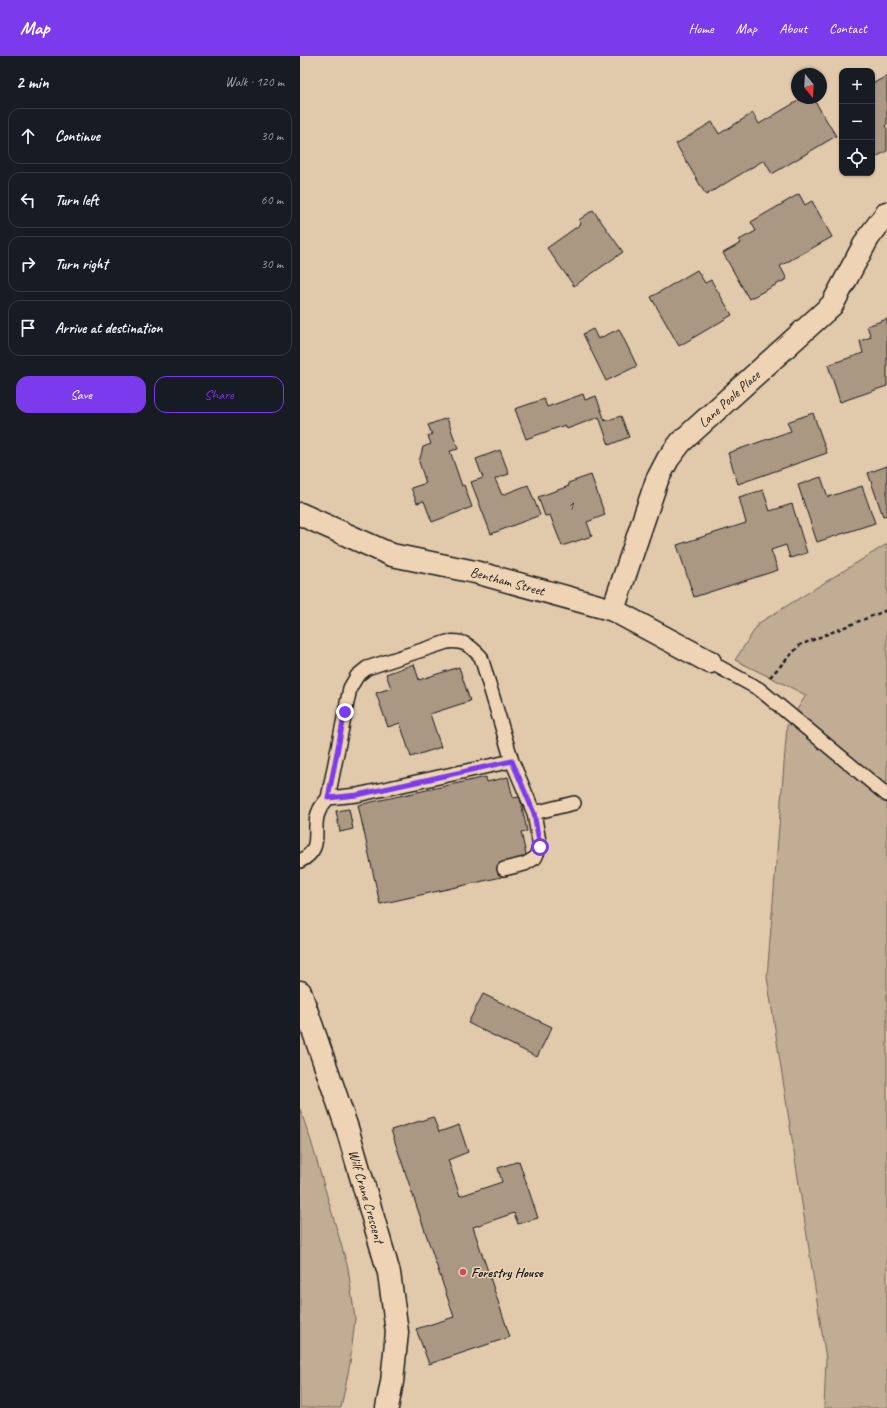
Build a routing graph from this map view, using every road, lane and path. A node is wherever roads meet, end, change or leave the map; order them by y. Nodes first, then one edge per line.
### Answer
1 (887, 213) edge
2 (300, 514) edge
3 (613, 610) junction
4 (887, 610) edge
5 (710, 662) joint
6 (759, 689) junction
7 (512, 761) junction
8 (887, 795) edge
9 (328, 798) junction
10 (574, 803) dead end
11 (534, 813) junction
12 (300, 861) edge
13 (504, 869) dead end
14 (300, 992) edge
15 (387, 1408) edge

1 - 3 street, Lane Poole Place
2 - 3 street, Bentham Street
3 - 5 street, Bentham Street
4 - 6 path
5 - 6 lane
6 - 8 lane
7 - 9 lane
7 - 9 lane
7 - 11 lane
9 - 12 lane
10 - 11 lane
11 - 13 lane
14 - 15 street, Wilf Crane Crescent

